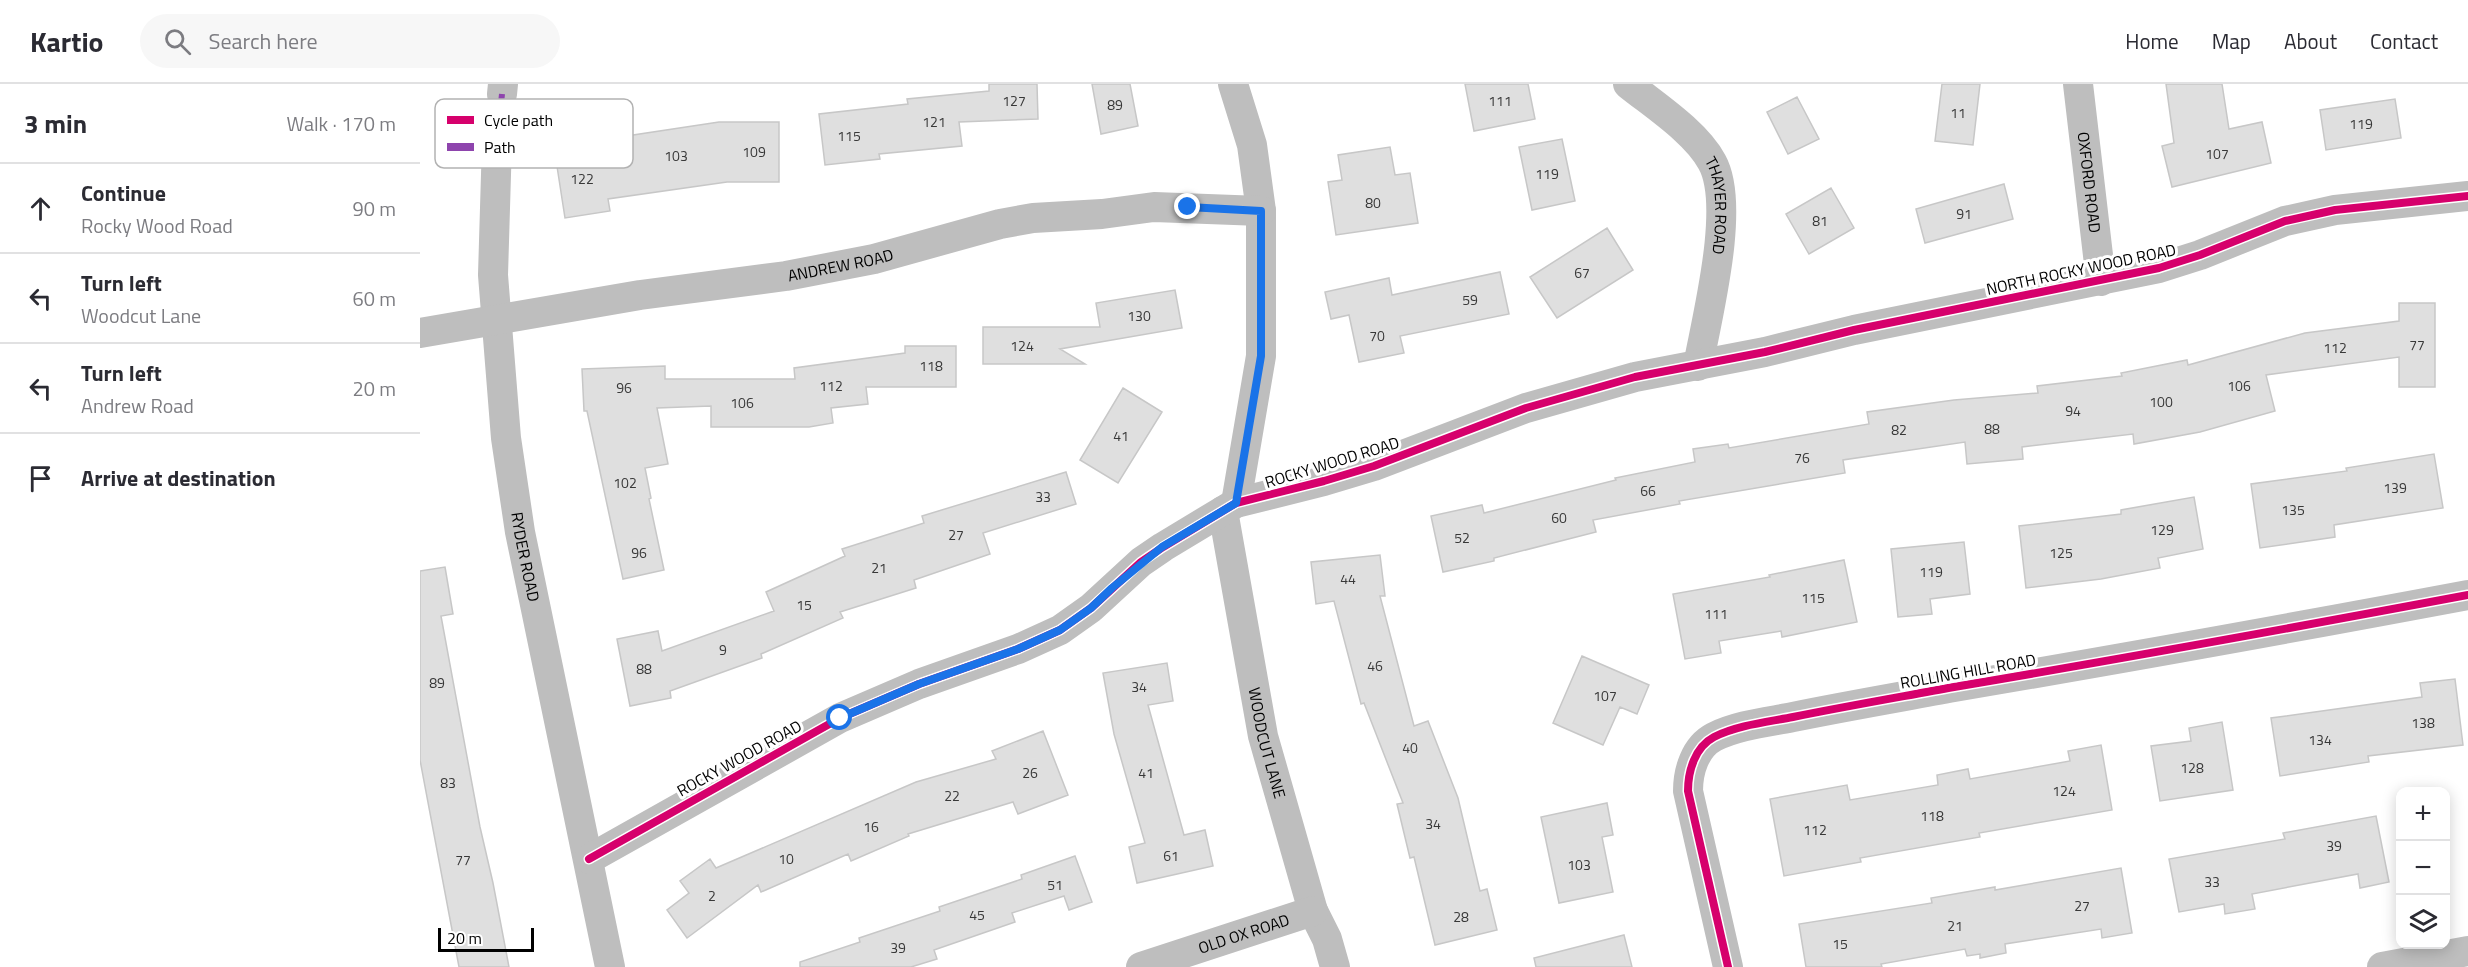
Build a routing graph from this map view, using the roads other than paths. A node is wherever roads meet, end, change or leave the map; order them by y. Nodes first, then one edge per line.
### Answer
1 (1233, 84) edge
2 (1628, 84) edge
3 (2078, 84) edge
4 (495, 168) edge
5 (2468, 196) edge
6 (1261, 211) junction
7 (2101, 281) junction
8 (496, 320) junction
9 (420, 333) edge
10 (1698, 366) junction
11 (1230, 507) junction
12 (2468, 595) edge
13 (588, 859) junction
14 (1313, 910) junction
15 (2468, 951) edge
16 (610, 967) edge
17 (1141, 967) edge
18 (1335, 967) edge
19 (1728, 967) edge
20 (2382, 967) edge

1 - 6 street, WOODCUT LANE
2 - 10 street, THAYER ROAD
3 - 7 street, OXFORD ROAD
4 - 8 street, RYDER ROAD
5 - 7 street, NORTH ROCKY WOOD ROAD
6 - 8 street, ANDREW ROAD
6 - 11 street, WOODCUT LANE
7 - 10 street, NORTH ROCKY WOOD ROAD
8 - 9 street, ANDREW ROAD
8 - 13 street, RYDER ROAD
10 - 11 street, ROCKY WOOD ROAD
11 - 13 street, ROCKY WOOD ROAD
11 - 14 street, WOODCUT LANE
12 - 19 street, ROLLING HILL ROAD
13 - 16 street, RYDER ROAD
14 - 17 street, OLD OX ROAD
14 - 18 street, WOODCUT LANE
15 - 20 street

